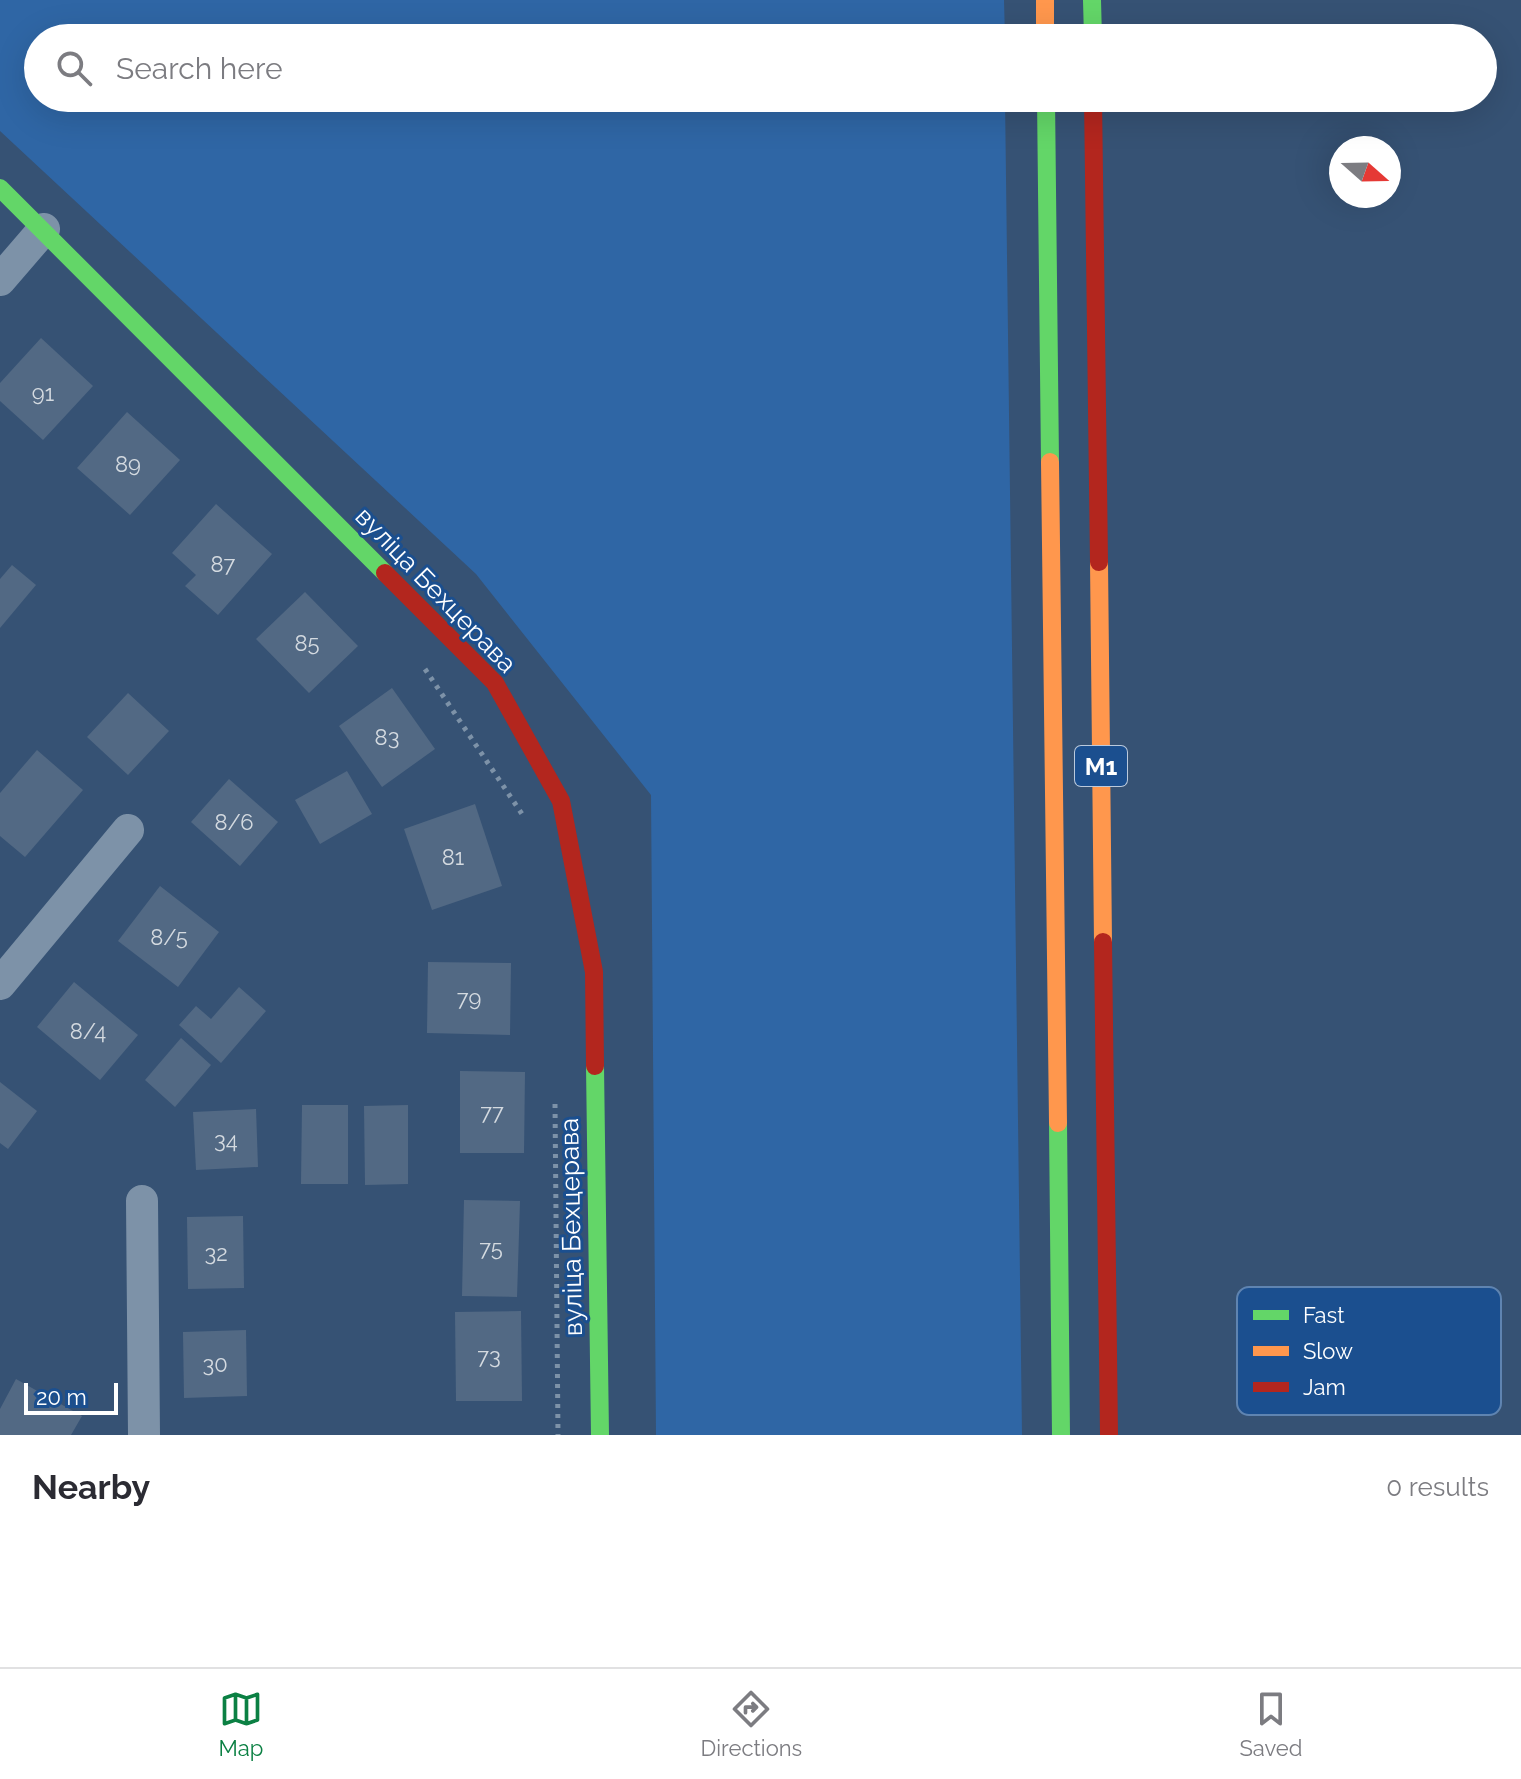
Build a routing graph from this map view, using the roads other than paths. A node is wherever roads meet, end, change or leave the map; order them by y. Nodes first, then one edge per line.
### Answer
1 (1045, 0) edge
2 (1092, 0) edge
3 (1045, 24) edge
4 (1093, 24) edge
5 (1046, 112) edge
6 (1093, 112) edge
7 (0, 188) edge
8 (44, 229) junction
9 (0, 280) edge
10 (128, 830) dead end
11 (0, 984) edge
12 (142, 1201) dead end
13 (144, 1435) edge
14 (600, 1435) edge
15 (1061, 1435) edge
16 (1109, 1435) edge

1 - 3 main road
2 - 4 main road
5 - 15 main road, М1
6 - 16 main road, М1
7 - 8 main road, вуліца Бехцерава
8 - 9 street
8 - 14 main road, вуліца Бехцерава
10 - 11 street
12 - 13 street

